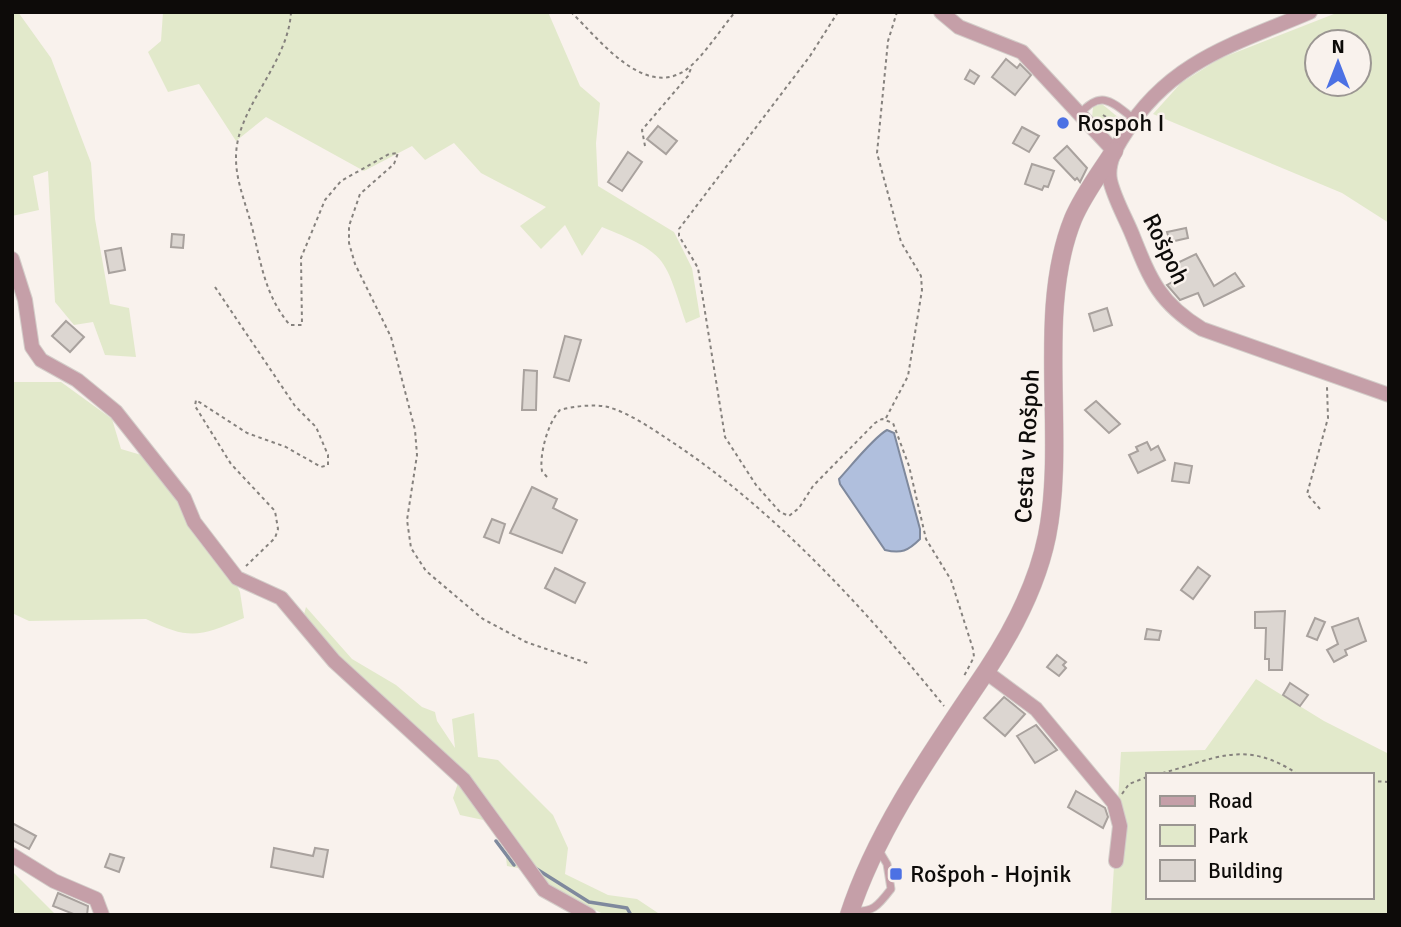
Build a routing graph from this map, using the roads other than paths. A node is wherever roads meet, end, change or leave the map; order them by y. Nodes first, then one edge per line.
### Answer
1 (941, 12) edge
2 (1310, 12) edge
3 (1079, 115) junction
4 (1130, 125) junction
5 (1114, 151) junction
6 (12, 259) edge
7 (1389, 395) edge
8 (986, 672) junction
9 (877, 848) junction
10 (12, 855) edge
11 (1116, 861) dead end
12 (850, 913) edge
13 (102, 915) edge
14 (589, 915) edge

1 - 3 street
2 - 4 street
3 - 4 lane
3 - 5 street
4 - 5 street
5 - 7 street, Rošpoh
5 - 8 street, Cesta v Rošpoh
6 - 14 street
8 - 9 street, Cesta v Rošpoh
8 - 11 street
9 - 12 street, Cesta v Rošpoh
9 - 12 lane
10 - 13 street

